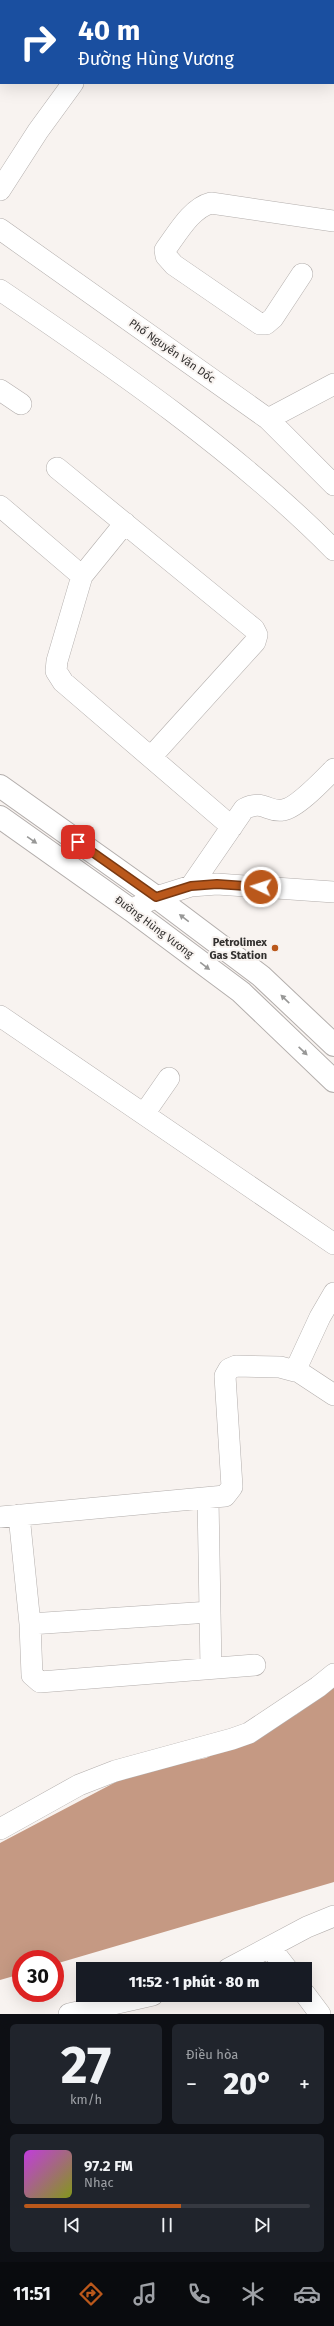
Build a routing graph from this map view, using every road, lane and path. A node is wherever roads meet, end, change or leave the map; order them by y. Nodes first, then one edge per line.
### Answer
1 (72, 84) edge
2 (0, 190) edge
3 (334, 221) edge
4 (0, 229) edge
5 (302, 274) dead end
6 (0, 290) edge
7 (0, 390) edge
8 (330, 392) edge
9 (21, 404) dead end
10 (268, 419) junction
11 (57, 468) dead end
12 (334, 484) edge
13 (0, 506) edge
14 (125, 523) junction
15 (334, 550) edge
16 (82, 576) junction
17 (151, 757) junction
18 (334, 769) edge
19 (0, 786) edge
20 (0, 818) edge
21 (232, 827) junction
22 (191, 886) junction
23 (334, 892) edge
24 (156, 897) junction
25 (132, 910) junction
26 (0, 1016) edge
27 (334, 1045) edge
28 (169, 1078) dead end
29 (334, 1081) edge
30 (144, 1114) junction
31 (334, 1244) edge
32 (334, 1293) edge
33 (296, 1370) junction
34 (334, 1394) edge
35 (208, 1498) junction
36 (10, 1516) edge
37 (210, 1612) junction
38 (30, 1624) junction
39 (255, 1665) dead end
40 (211, 1668) junction
41 (334, 1674) edge
42 (0, 1829) edge
43 (334, 1916) edge
44 (270, 1947) junction
45 (241, 1962) edge
46 (282, 1962) edge
47 (311, 2002) edge
48 (134, 2007) edge
49 (69, 2014) edge
50 (320, 2014) edge

1 - 2 street
3 - 5 street
4 - 10 street, Phố Nguyễn Văn Dốc
6 - 15 street
7 - 9 street
8 - 10 street
10 - 12 street, Phố Nguyễn Văn Dốc
11 - 14 street
13 - 16 street
14 - 16 street
14 - 17 street
16 - 17 street
17 - 21 street
18 - 21 street
19 - 24 main road
20 -> 25 main road, Đường Hùng Vương
21 - 22 street
22 - 23 street
22 - 24 street
24 - 25 street
27 -> 24 main road
25 -> 29 main road, Đường Hùng Vương
26 - 30 street
28 - 30 street
30 - 31 street
32 - 33 street
33 - 34 street
33 - 35 street
35 - 36 street
35 - 37 street
36 - 38 street
37 - 38 street
37 - 40 street
38 - 40 street
39 - 40 street
41 - 42 street
43 - 44 street
44 - 45 street
44 - 46 street
47 - 50 street
48 - 49 street

